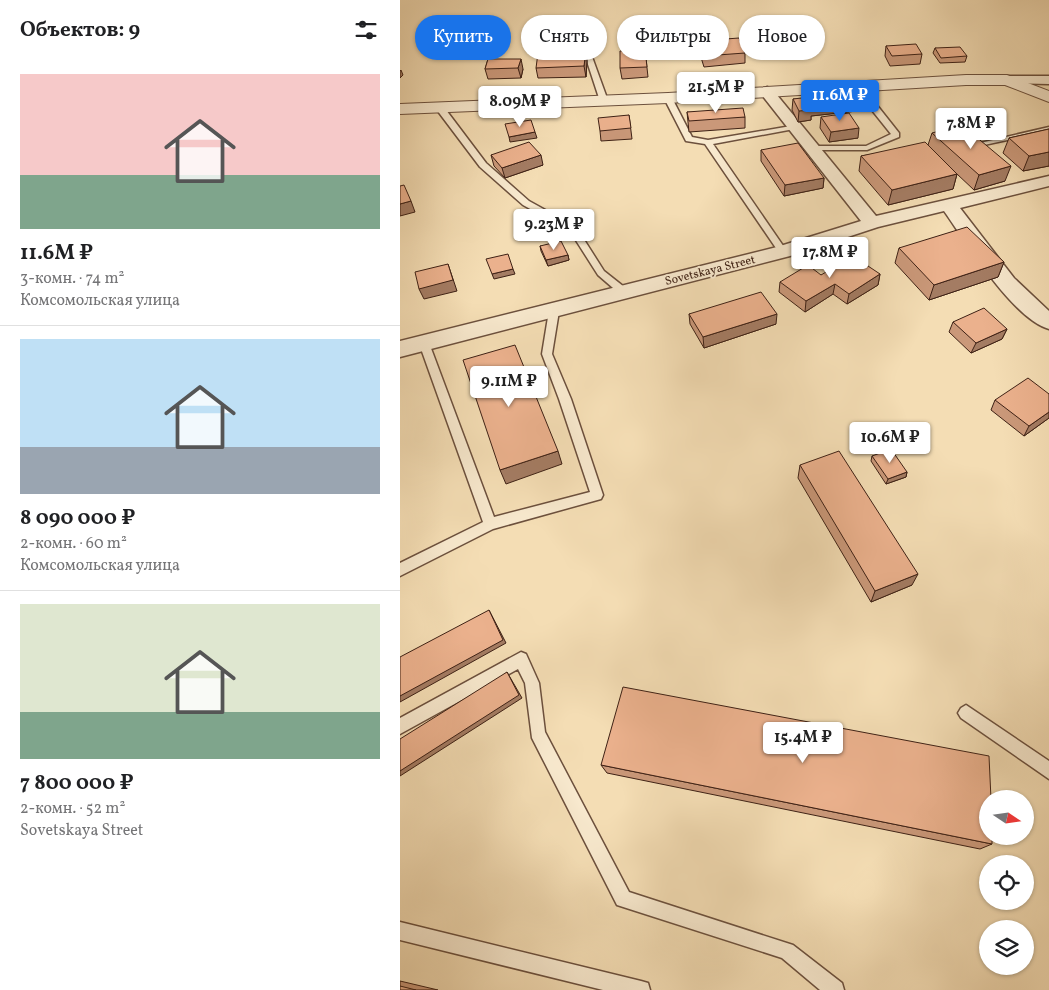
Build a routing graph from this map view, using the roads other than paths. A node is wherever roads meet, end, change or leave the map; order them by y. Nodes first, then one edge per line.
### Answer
1 (590, 60) edge
2 (1007, 80) junction
3 (1049, 80) edge
4 (856, 85) junction
5 (766, 92) junction
6 (1049, 97) edge
7 (668, 98) junction
8 (604, 101) junction
9 (440, 108) junction
10 (400, 109) edge
11 (794, 127) junction
12 (1049, 129) edge
13 (708, 142) junction
14 (984, 143) edge
15 (810, 148) junction
16 (1049, 181) edge
17 (949, 205) junction
18 (872, 223) junction
19 (783, 252) junction
20 (624, 292) junction
21 (554, 311) junction
22 (1049, 322) edge
23 (424, 343) junction
24 (400, 349) edge
25 (490, 524) junction
26 (400, 570) edge
27 (966, 713) dead end
28 (400, 726) edge
29 (1049, 771) edge
30 (400, 931) edge
31 (640, 990) edge
32 (835, 990) edge

1 - 8 lane
2 - 3 street
2 - 4 street
2 - 6 street
4 - 5 street
4 - 15 lane
5 - 7 street
5 - 11 street
7 - 8 street
7 - 13 lane
8 - 9 street
9 - 10 street
9 - 20 lane
11 - 13 lane
11 - 15 street
12 - 14 lane
13 - 19 lane
15 - 18 street
16 - 17 street, Sovetskaya Street
17 - 18 street, Sovetskaya Street
17 - 22 street
18 - 19 street, Sovetskaya Street
19 - 20 street, Sovetskaya Street
20 - 21 street, Sovetskaya Street
21 - 23 street, Sovetskaya Street
21 - 25 lane
23 - 24 street, Sovetskaya Street
23 - 25 lane
25 - 26 lane
27 - 29 lane
28 - 32 lane
30 - 31 lane

